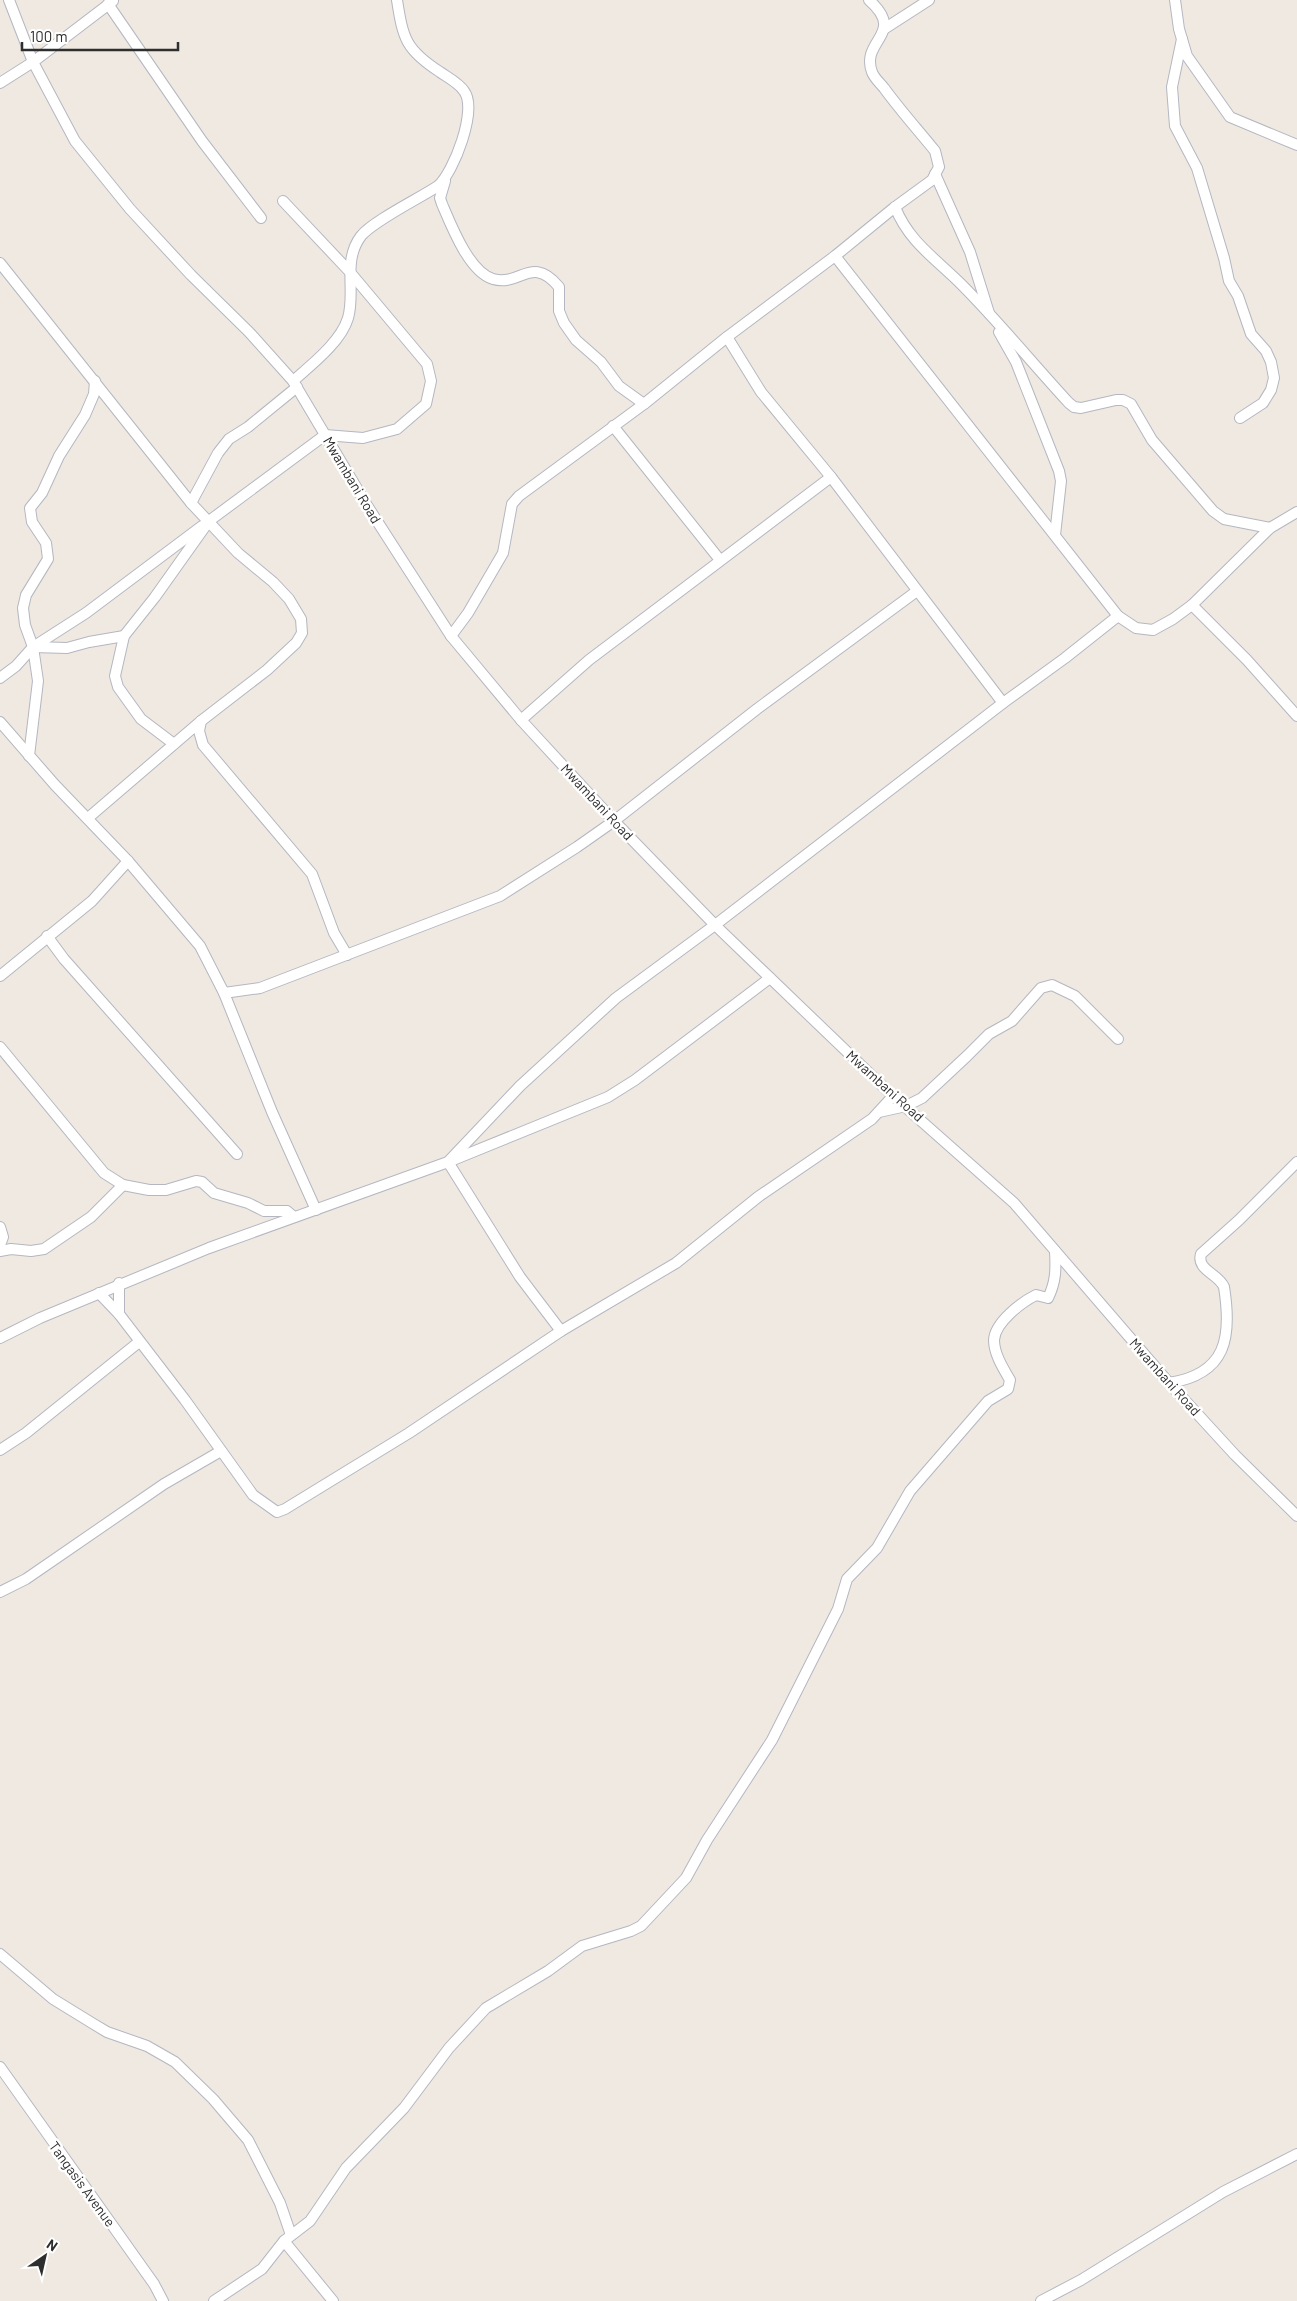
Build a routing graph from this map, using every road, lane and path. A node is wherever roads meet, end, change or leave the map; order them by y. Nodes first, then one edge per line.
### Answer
1 (9, 0) edge
2 (397, 0) edge
3 (869, 0) edge
4 (928, 0) edge
5 (1174, 0) edge
6 (111, 2) edge
7 (884, 29) junction
8 (1182, 40) junction
9 (33, 62) junction
10 (0, 83) edge
11 (1297, 145) edge
12 (935, 174) junction
13 (446, 180) junction
14 (283, 202) dead end
15 (894, 206) junction
16 (261, 218) dead end
17 (835, 256) junction
18 (0, 263) edge
19 (349, 271) junction
20 (4, 275) edge
21 (990, 316) junction
22 (727, 337) junction
23 (95, 381) junction
24 (295, 384) junction
25 (644, 404) junction
26 (1240, 418) dead end
27 (613, 426) junction
28 (325, 435) junction
29 (832, 477) junction
30 (191, 503) junction
31 (1297, 512) edge
32 (209, 521) junction
33 (1270, 528) junction
34 (1055, 535) junction
35 (720, 560) junction
36 (917, 591) junction
37 (1192, 606) junction
38 (1118, 616) junction
39 (124, 636) junction
40 (452, 636) junction
41 (33, 647) junction
42 (0, 678) edge
43 (1003, 703) junction
44 (1297, 716) edge
45 (521, 720) junction
46 (201, 721) junction
47 (0, 722) edge
48 (174, 744) junction
49 (29, 756) junction
50 (88, 818) junction
51 (614, 821) junction
52 (128, 860) junction
53 (715, 925) junction
54 (47, 936) junction
55 (346, 955) junction
56 (0, 976) edge
57 (770, 978) junction
58 (224, 993) junction
59 (1118, 1039) dead end
60 (0, 1047) edge
61 (893, 1096) junction
62 (906, 1106) junction
63 (879, 1112) junction
64 (238, 1154) dead end
65 (448, 1162) junction
66 (1297, 1162) edge
67 (123, 1185) junction
68 (316, 1210) junction
69 (294, 1217) junction
70 (0, 1227) edge
71 (0, 1246) edge
72 (0, 1251) edge
73 (1055, 1251) junction
74 (119, 1283) junction
75 (99, 1293) junction
76 (119, 1314) junction
77 (561, 1331) junction
78 (0, 1338) edge
79 (139, 1342) junction
80 (1169, 1383) junction
81 (0, 1450) edge
82 (221, 1451) junction
83 (1297, 1516) edge
84 (0, 1592) edge
85 (0, 1954) edge
86 (0, 2067) edge
87 (1297, 2154) edge
88 (288, 2238) junction
89 (163, 2301) edge
90 (214, 2301) edge
91 (333, 2301) edge
92 (1042, 2301) edge

1 - 9 street, Mwambani Road
2 - 13 street
3 - 7 street
4 - 7 street
5 - 8 street
6 - 9 street
6 - 16 street
7 - 12 street
8 - 11 street
8 - 26 street
9 - 10 street
9 - 24 street, Mwambani Road
12 - 15 street
12 - 21 street
13 - 19 street
13 - 25 street
14 - 19 street
15 - 17 street
15 - 21 street
17 - 22 street
17 - 34 street
18 - 20 street
19 - 24 street
19 - 28 street
20 - 23 street
21 - 33 street
21 - 34 street
22 - 25 street
22 - 29 street
23 - 30 street
23 - 41 street
24 - 28 street, Mwambani Road
24 - 30 street
25 - 27 street
27 - 35 street
27 - 40 street
28 - 32 street
28 - 40 street, Mwambani Road
29 - 35 street
29 - 36 street
30 - 32 street
31 - 33 street
32 - 39 street
32 - 41 street
32 - 46 street
33 - 37 street
34 - 38 street
35 - 45 street
36 - 43 street
36 - 51 street
37 - 38 street
37 - 44 street
38 - 43 street
39 - 41 street
39 - 48 street
40 - 45 street, Mwambani Road
41 - 42 street
41 - 49 street
43 - 53 street
45 - 51 street, Mwambani Road
46 - 48 street
46 - 55 street
47 - 49 street
48 - 50 street
49 - 50 street
50 - 52 street
51 - 53 street, Mwambani Road
51 - 55 street
52 - 54 street
52 - 58 street
53 - 57 street, Mwambani Road
53 - 65 street
54 - 56 street
54 - 64 street
55 - 58 street
57 - 61 street, Mwambani Road
57 - 65 street
58 - 68 street
59 - 62 street
60 - 67 street
61 - 62 street, Mwambani Road
61 - 63 street
62 - 63 street
62 - 73 street, Mwambani Road
63 - 77 street
65 - 68 street
65 - 77 street
66 - 80 street
67 - 69 street
67 - 72 street
68 - 69 street
69 - 74 street
70 - 71 street
73 - 80 street, Mwambani Road
73 - 88 street
74 - 75 street
74 - 76 street
75 - 76 street
75 - 78 street
76 - 79 street
77 - 82 street
79 - 81 street
79 - 82 street
80 - 83 street, Mwambani Road
82 - 84 street
85 - 88 street
86 - 89 street, Tangasis Avenue
87 - 92 street
88 - 90 street
88 - 91 street

